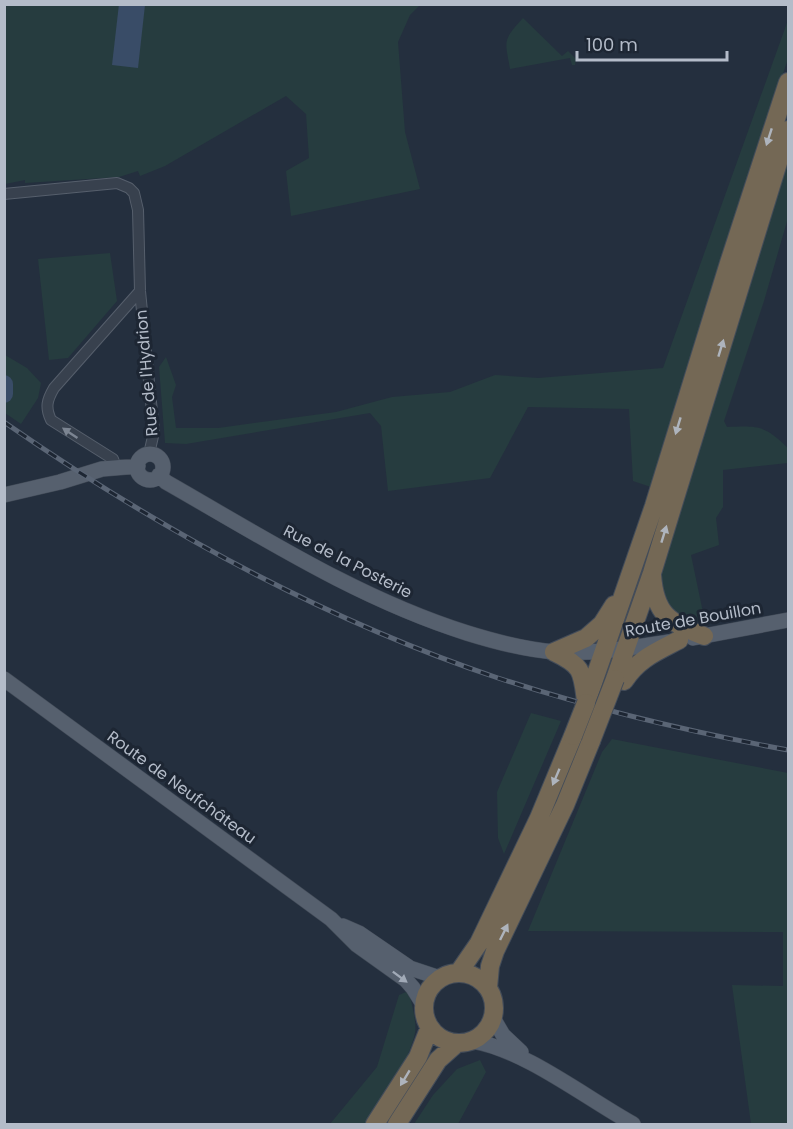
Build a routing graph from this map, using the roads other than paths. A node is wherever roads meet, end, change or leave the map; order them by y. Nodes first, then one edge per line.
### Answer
1 (789, 82) edge
2 (789, 130) edge
3 (4, 194) edge
4 (140, 291) junction
5 (149, 454) junction
6 (138, 466) junction
7 (116, 467) junction
8 (159, 476) junction
9 (4, 495) edge
10 (652, 573) junction
11 (623, 599) junction
12 (789, 620) edge
13 (704, 636) junction
14 (679, 640) junction
15 (626, 649) junction
16 (554, 652) junction
17 (604, 652) junction
18 (589, 674) junction
19 (4, 680) edge
20 (619, 680) junction
21 (582, 739) junction
22 (339, 925) junction
23 (459, 972) junction
24 (440, 978) junction
25 (488, 988) junction
26 (423, 1004) junction
27 (493, 1018) junction
28 (429, 1029) junction
29 (464, 1042) junction
30 (536, 1066) junction
31 (375, 1125) edge
32 (397, 1125) edge
33 (633, 1125) edge

1 -> 11 highway
10 -> 2 highway
3 - 4 street, Rue de l'Hydrion
4 - 5 street, Rue de l'Hydrion
7 -> 4 street, Rue de l'Hydrion
5 - 6 main road
5 - 8 main road
6 - 7 main road, Rue de la Posterie
6 - 8 main road, Rue de la Posterie
7 - 9 main road, Rue de la Posterie
8 - 16 main road, Rue de la Posterie
10 - 13 highway
10 - 15 highway
11 - 16 highway
11 - 17 highway
12 - 13 main road, Route de Bouillon
13 - 14 main road, Route de Bouillon
14 - 15 main road, Route de Bouillon
14 - 20 highway
15 - 17 main road, Route de Bouillon
15 - 20 highway
16 - 17 main road, Rue de la Posterie
16 - 18 highway
17 - 18 highway
18 - 21 highway, bridge
19 - 22 main road, Route de Neufchâteau
20 - 21 highway, bridge
21 -> 23 highway
25 -> 21 highway
22 - 24 main road, Route de Neufchâteau
22 -> 26 main road, Route de Neufchâteau
23 - 24 highway
23 - 25 highway
24 - 26 highway
25 - 27 highway
26 - 28 highway
27 - 29 highway
27 - 30 main road
28 - 29 highway
28 -> 31 highway
29 - 30 main road
29 - 32 highway
30 - 33 main road

